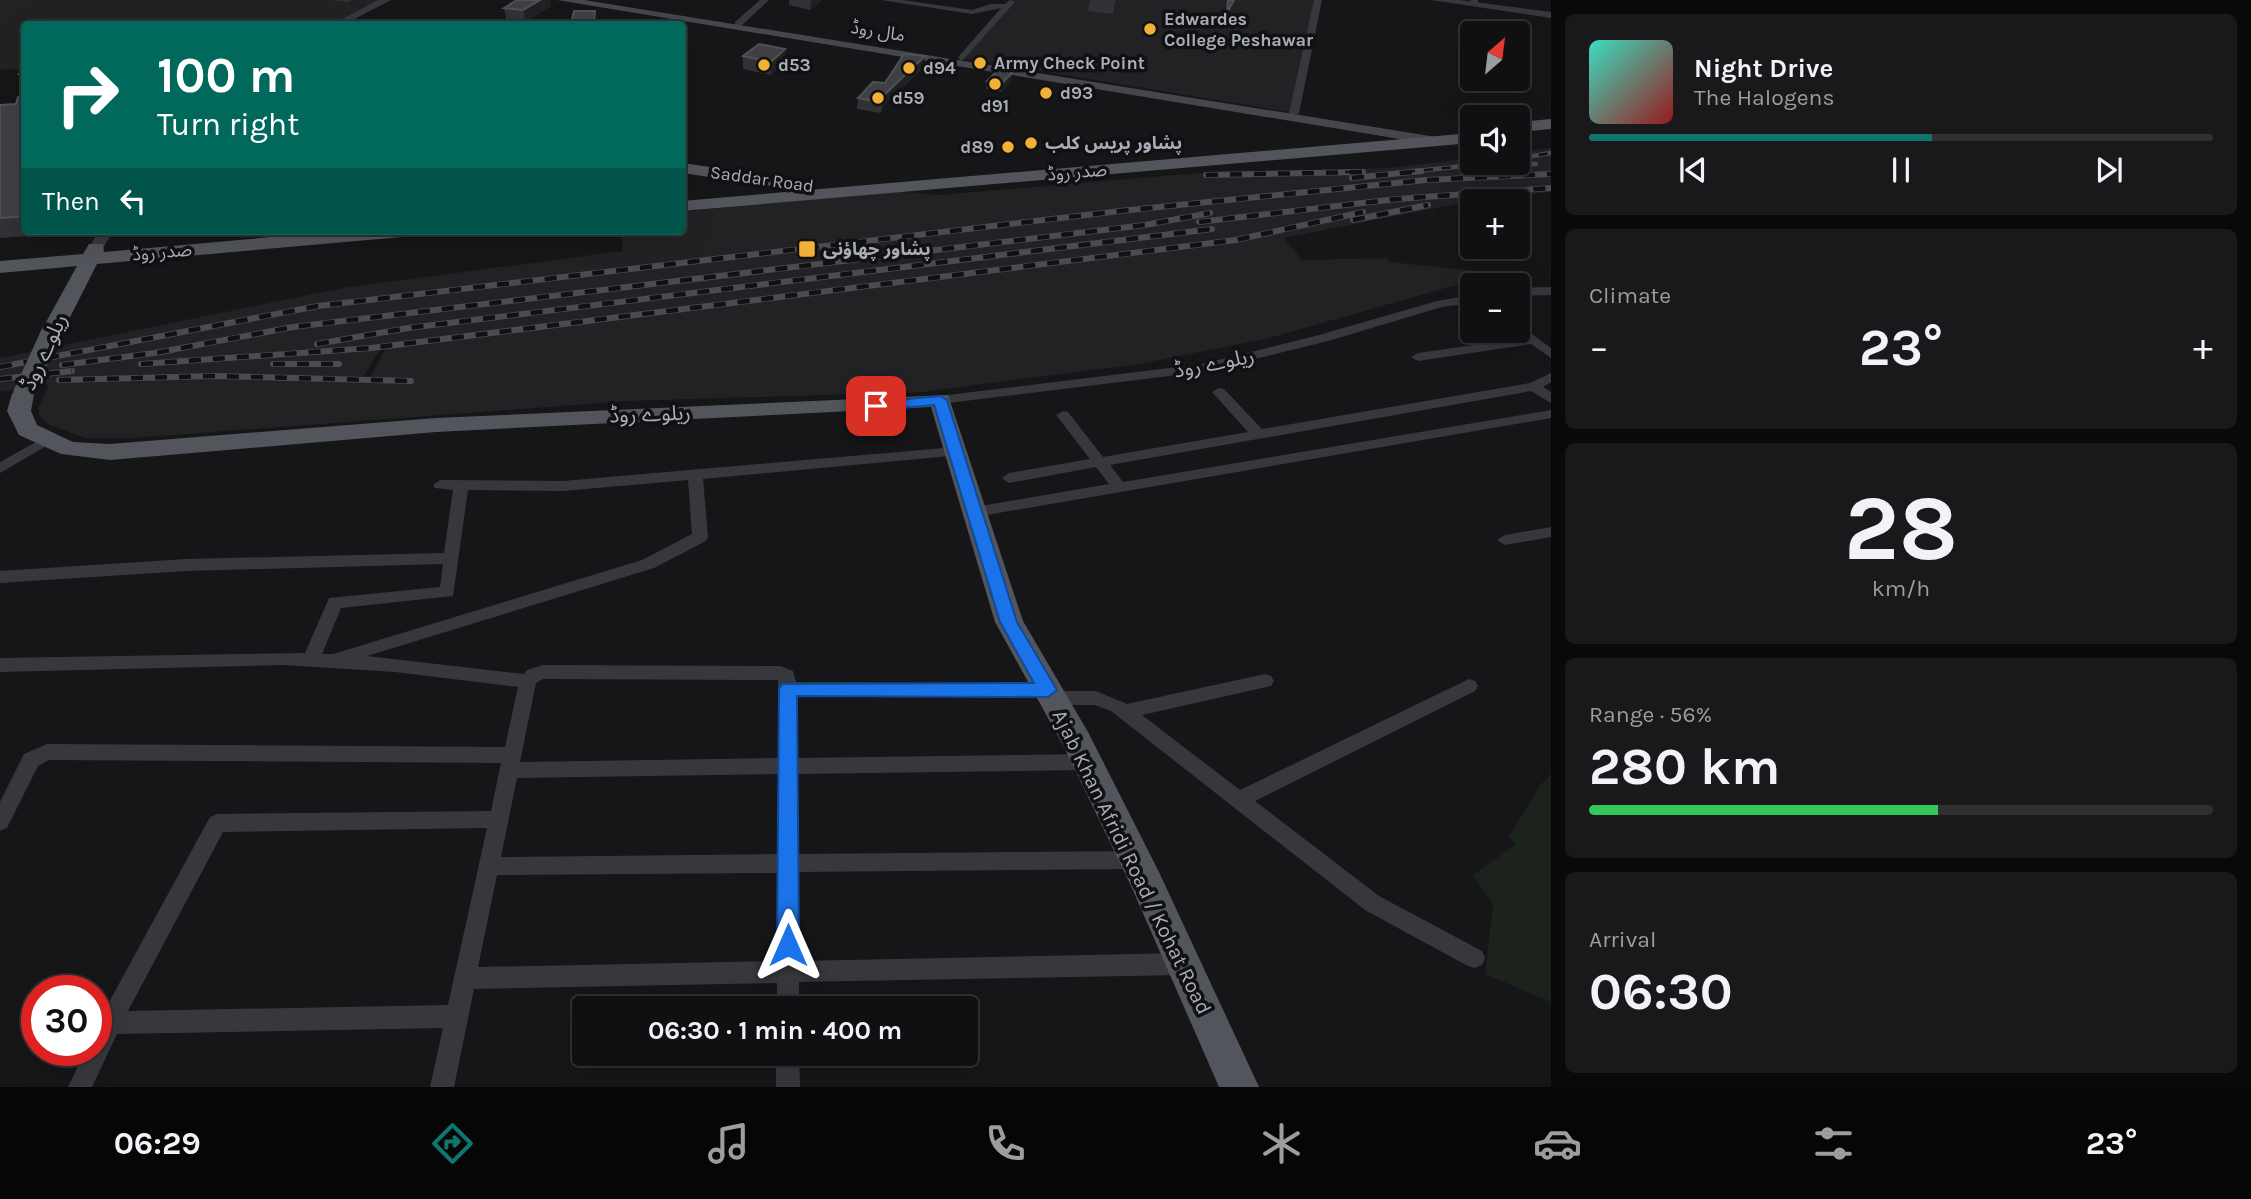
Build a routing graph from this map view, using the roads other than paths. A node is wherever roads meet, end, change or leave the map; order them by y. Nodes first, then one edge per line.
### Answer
1 (386, 0) edge
2 (563, 0) edge
3 (569, 0) edge
4 (588, 0) edge
5 (765, 0) edge
6 (885, 0) edge
7 (1318, 0) edge
8 (1436, 0) edge
9 (1461, 0) edge
10 (1474, 1) edge
11 (1009, 3) edge
12 (1551, 13) edge
13 (344, 21) edge
14 (738, 24) junction
15 (960, 60) junction
16 (1294, 113) junction
17 (1551, 124) edge
18 (1530, 126) edge
19 (1551, 130) edge
20 (1530, 132) edge
21 (1460, 137) edge
22 (1410, 138) junction
23 (1434, 139) junction
24 (686, 163) edge
25 (686, 168) edge
26 (722, 170) junction
27 (808, 186) junction
28 (838, 187) junction
29 (686, 196) edge
30 (686, 206) edge
31 (229, 235) edge
32 (321, 235) edge
33 (97, 246) edge
34 (0, 254) edge
35 (0, 267) edge
36 (1551, 291) edge
37 (1530, 292) edge
38 (1460, 301) edge
39 (1530, 338) edge
40 (1533, 340) junction
41 (1551, 354) edge
42 (1418, 357) dead end
43 (1551, 377) edge
44 (1534, 386) junction
45 (1219, 392) dead end
46 (1551, 399) edge
47 (940, 400) junction
48 (1063, 415) dead end
49 (1548, 417) edge
50 (1258, 434) junction
51 (44, 441) junction
52 (956, 452) junction
53 (1101, 462) junction
54 (0, 468) edge
55 (695, 475) junction
56 (1009, 478) dead end
57 (440, 485) dead end
58 (461, 486) junction
59 (1121, 489) junction
60 (975, 512) junction
61 (1551, 532) edge
62 (1506, 540) dead end
63 (452, 558) junction
64 (0, 576) edge
65 (310, 659) junction
66 (330, 661) junction
67 (0, 665) edge
68 (528, 681) junction
69 (1265, 681) dead end
70 (1469, 687) dead end
71 (788, 689) junction
72 (1050, 694) junction
73 (1124, 712) junction
74 (1087, 762) junction
75 (512, 763) junction
76 (788, 766) junction
77 (1239, 800) junction
78 (500, 819) junction
79 (0, 822) edge
80 (1135, 860) junction
81 (788, 863) junction
82 (490, 866) junction
83 (1474, 958) dead end
84 (1183, 964) junction
85 (788, 972) junction
86 (466, 978) junction
87 (788, 996) edge
88 (458, 1016) junction
89 (112, 1019) edge
90 (112, 1023) edge
91 (90, 1066) edge
92 (788, 1066) edge
93 (80, 1087) edge
94 (442, 1087) edge
95 (788, 1087) edge
96 (1239, 1087) edge

1 - 13 street
2 - 3 main road, مال روڈ
3 - 15 main road, مال روڈ
4 - 14 main road, مال روڈ
5 - 14 street
6 - 11 street
7 - 16 street
8 - 12 street
9 - 10 street
10 - 12 street
11 - 15 street
14 - 15 main road, مال روڈ
15 - 16 main road, مال روڈ
15 - 22 main road, مال روڈ
16 - 23 main road, مال روڈ
17 - 18 main road
19 - 20 main road
21 - 23 main road, صدر روڈ
22 - 23 main road, صدر روڈ
22 - 28 main road, صدر روڈ
23 - 28 main road, صدر روڈ
24 - 26 main road, Saddar Road
25 - 26 main road, Saddar Road
26 - 27 main road, Saddar Road
26 - 28 main road, Saddar Road
27 - 28 main road
27 - 29 main road
28 - 30 main road, صدر روڈ
31 - 33 main road
32 - 33 main road, صدر روڈ
33 - 34 main road
33 - 35 main road
33 - 51 main road, ریلوے روڈ, bridge
36 - 37 street
38 - 47 street, ریلوے روڈ
39 - 40 street
40 - 41 street
40 - 42 street
43 - 44 street
44 - 46 street
44 - 50 street
45 - 50 street
47 - 51 main road, ریلوے روڈ
47 - 52 main road, Ajab Khan Afridi Road / Kohat Road
48 - 53 street
49 - 59 street
50 - 53 street
51 - 54 street
52 - 55 street
52 - 60 main road, Ajab Khan Afridi Road / Kohat Road
53 - 56 street
53 - 59 street
55 - 58 street
55 - 66 street
57 - 58 street
58 - 63 street
59 - 60 street
60 - 72 main road, Ajab Khan Afridi Road / Kohat Road
61 - 62 street
63 - 64 street
63 - 65 street
65 - 66 street
65 - 67 street
66 - 68 street
68 - 71 street
68 - 75 street
69 - 73 street
70 - 77 street
71 - 72 street
71 - 76 street
72 - 73 street
72 - 74 main road, Ajab Khan Afridi Road / Kohat Road
73 - 77 street
74 - 76 street
74 - 80 main road, Ajab Khan Afridi Road / Kohat Road
75 - 76 street
75 - 78 street
75 - 79 street
76 - 81 street
77 - 83 street
78 - 82 street
78 - 89 street
80 - 81 street
80 - 84 main road, Ajab Khan Afridi Road / Kohat Road
81 - 82 street
81 - 85 street
82 - 86 street
84 - 85 street
84 - 96 main road, Ajab Khan Afridi Road / Kohat Road
85 - 86 street
85 - 87 street
86 - 88 street
88 - 90 street
88 - 94 street
91 - 93 street
92 - 95 street

